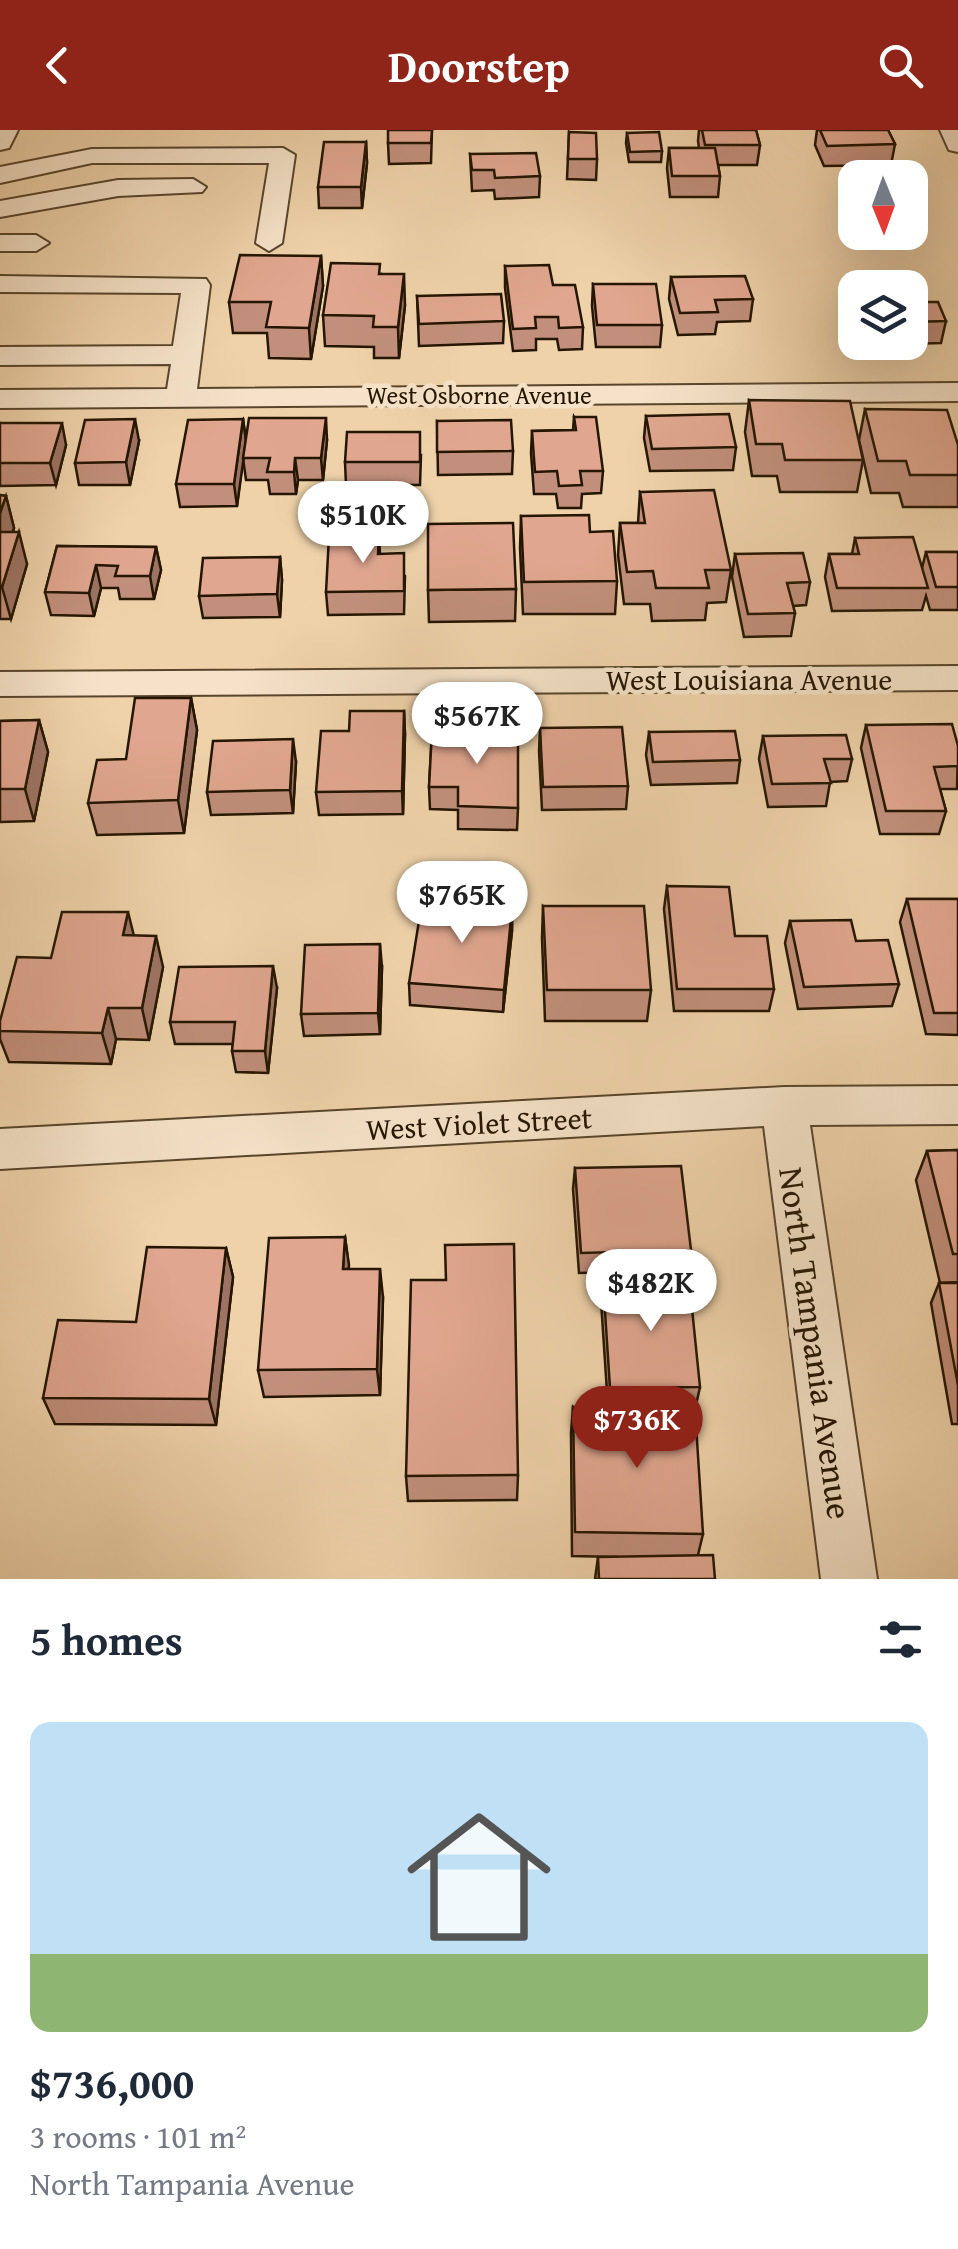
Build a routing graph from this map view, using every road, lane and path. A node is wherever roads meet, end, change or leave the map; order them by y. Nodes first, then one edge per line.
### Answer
1 (6, 130) edge
2 (952, 130) edge
3 (0, 143) edge
4 (958, 145) edge
5 (0, 175) edge
6 (193, 187) dead end
7 (0, 209) edge
8 (269, 243) dead end
9 (0, 244) edge
10 (36, 244) dead end
11 (0, 284) edge
12 (187, 355) junction
13 (0, 356) edge
14 (958, 392) edge
15 (181, 398) junction
16 (0, 399) edge
17 (958, 678) edge
18 (0, 684) edge
19 (958, 1105) edge
20 (784, 1106) junction
21 (0, 1149) edge
22 (848, 1579) edge

1 - 3 street
2 - 4 street
5 - 8 street
6 - 7 street
9 - 10 street
11 - 12 street
12 - 13 street
12 - 15 street
14 - 15 street, West Osborne Avenue
15 - 16 street, West Osborne Avenue
17 - 18 street, West Louisiana Avenue
19 - 20 street, West Violet Street
20 - 21 street, West Violet Street
20 - 22 street, North Tampania Avenue

